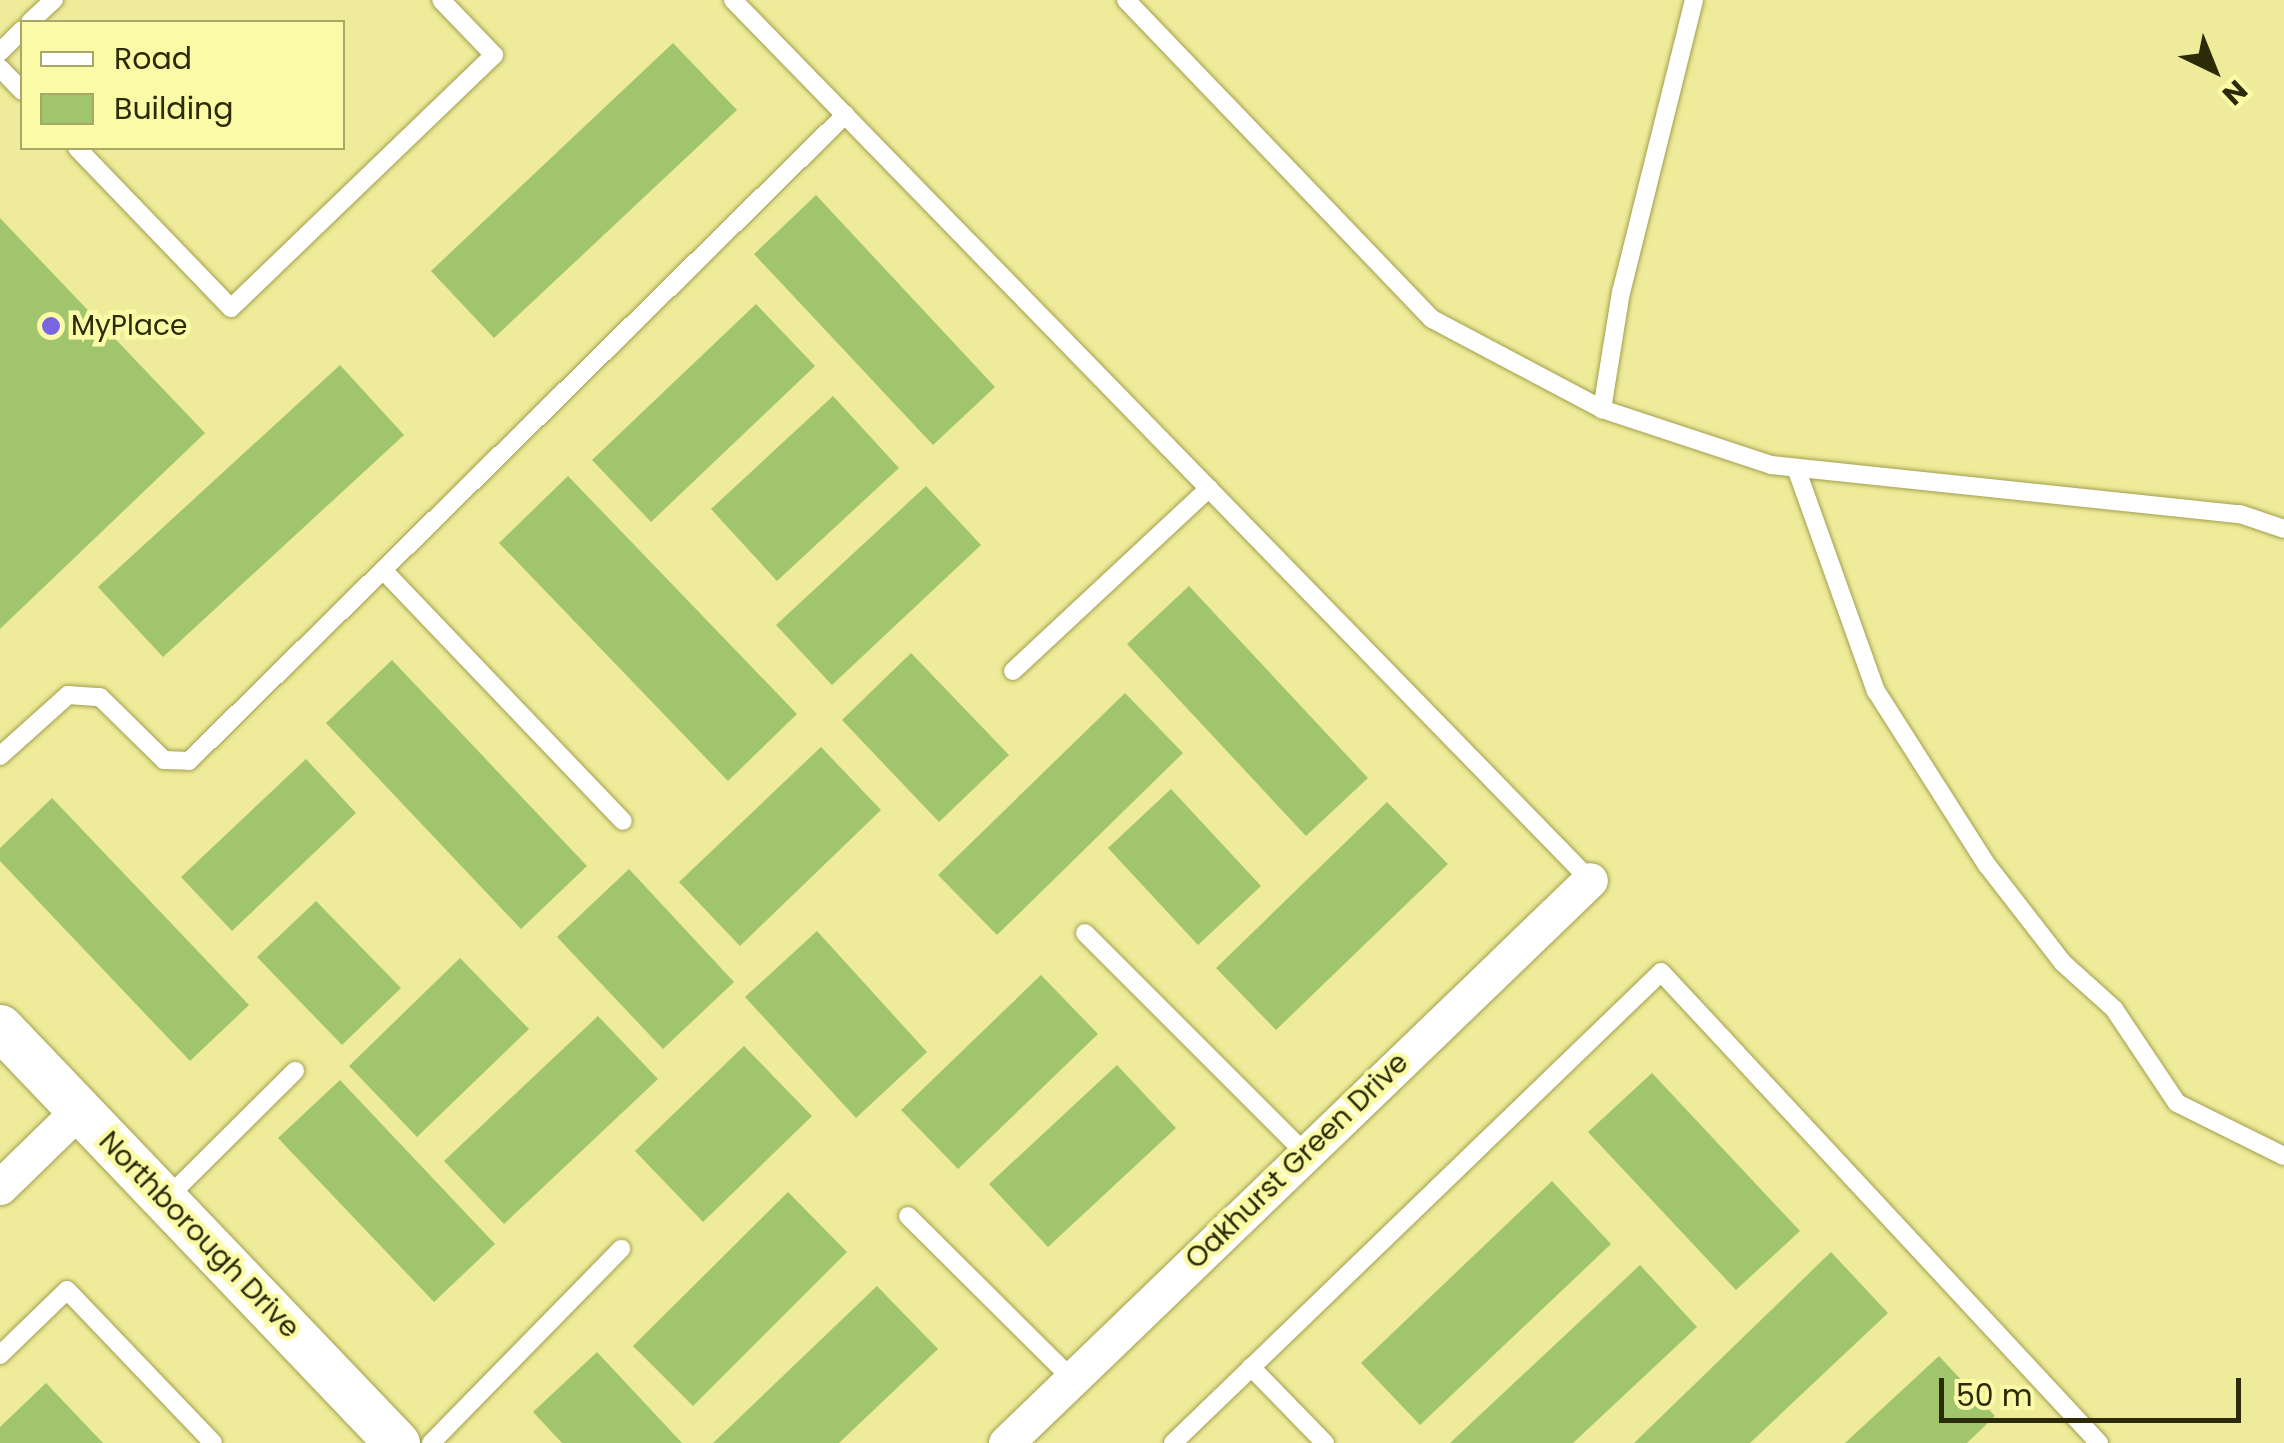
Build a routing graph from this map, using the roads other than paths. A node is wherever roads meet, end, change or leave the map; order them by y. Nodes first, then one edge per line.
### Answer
1 (54, 0) edge
2 (441, 0) edge
3 (733, 0) edge
4 (1126, 0) edge
5 (1694, 0) edge
6 (32, 20) edge
7 (20, 32) edge
8 (0, 52) edge
9 (0, 68) edge
10 (20, 89) edge
11 (844, 114) junction
12 (79, 150) edge
13 (1602, 408) junction
14 (1796, 468) junction
15 (1210, 488) junction
16 (2284, 530) edge
17 (383, 570) junction
18 (1013, 671) dead end
19 (0, 756) edge
20 (623, 822) dead end
21 (1590, 880) joint
22 (1085, 933) dead end
23 (0, 1027) edge
24 (296, 1071) dead end
25 (79, 1110) junction
26 (1306, 1154) junction
27 (2284, 1156) edge
28 (0, 1187) edge
29 (165, 1200) junction
30 (908, 1216) dead end
31 (621, 1249) dead end
32 (0, 1356) edge
33 (1251, 1367) junction
34 (1069, 1376) junction
35 (2088, 1439) edge
36 (213, 1443) edge
37 (397, 1443) edge
38 (431, 1443) edge
39 (1006, 1443) edge
40 (1172, 1443) edge
41 (1326, 1443) edge

1 - 6 lane
2 - 12 lane
3 - 11 lane
4 - 13 lane
5 - 13 lane
7 - 8 lane
9 - 10 lane
11 - 15 lane
11 - 17 lane
13 - 14 lane
14 - 16 lane
14 - 27 lane
15 - 18 lane
15 - 21 lane
17 - 19 lane
17 - 20 lane
21 - 26 street, Oakhurst Green Drive
22 - 26 lane
23 - 25 street, Northborough Drive
24 - 29 lane
25 - 28 street
25 - 29 street, Northborough Drive
26 - 34 street, Oakhurst Green Drive
29 - 37 street, Northborough Drive
30 - 34 lane
31 - 38 lane
32 - 36 lane
33 - 35 lane
33 - 40 lane
33 - 41 lane
34 - 39 street, Oakhurst Green Drive

